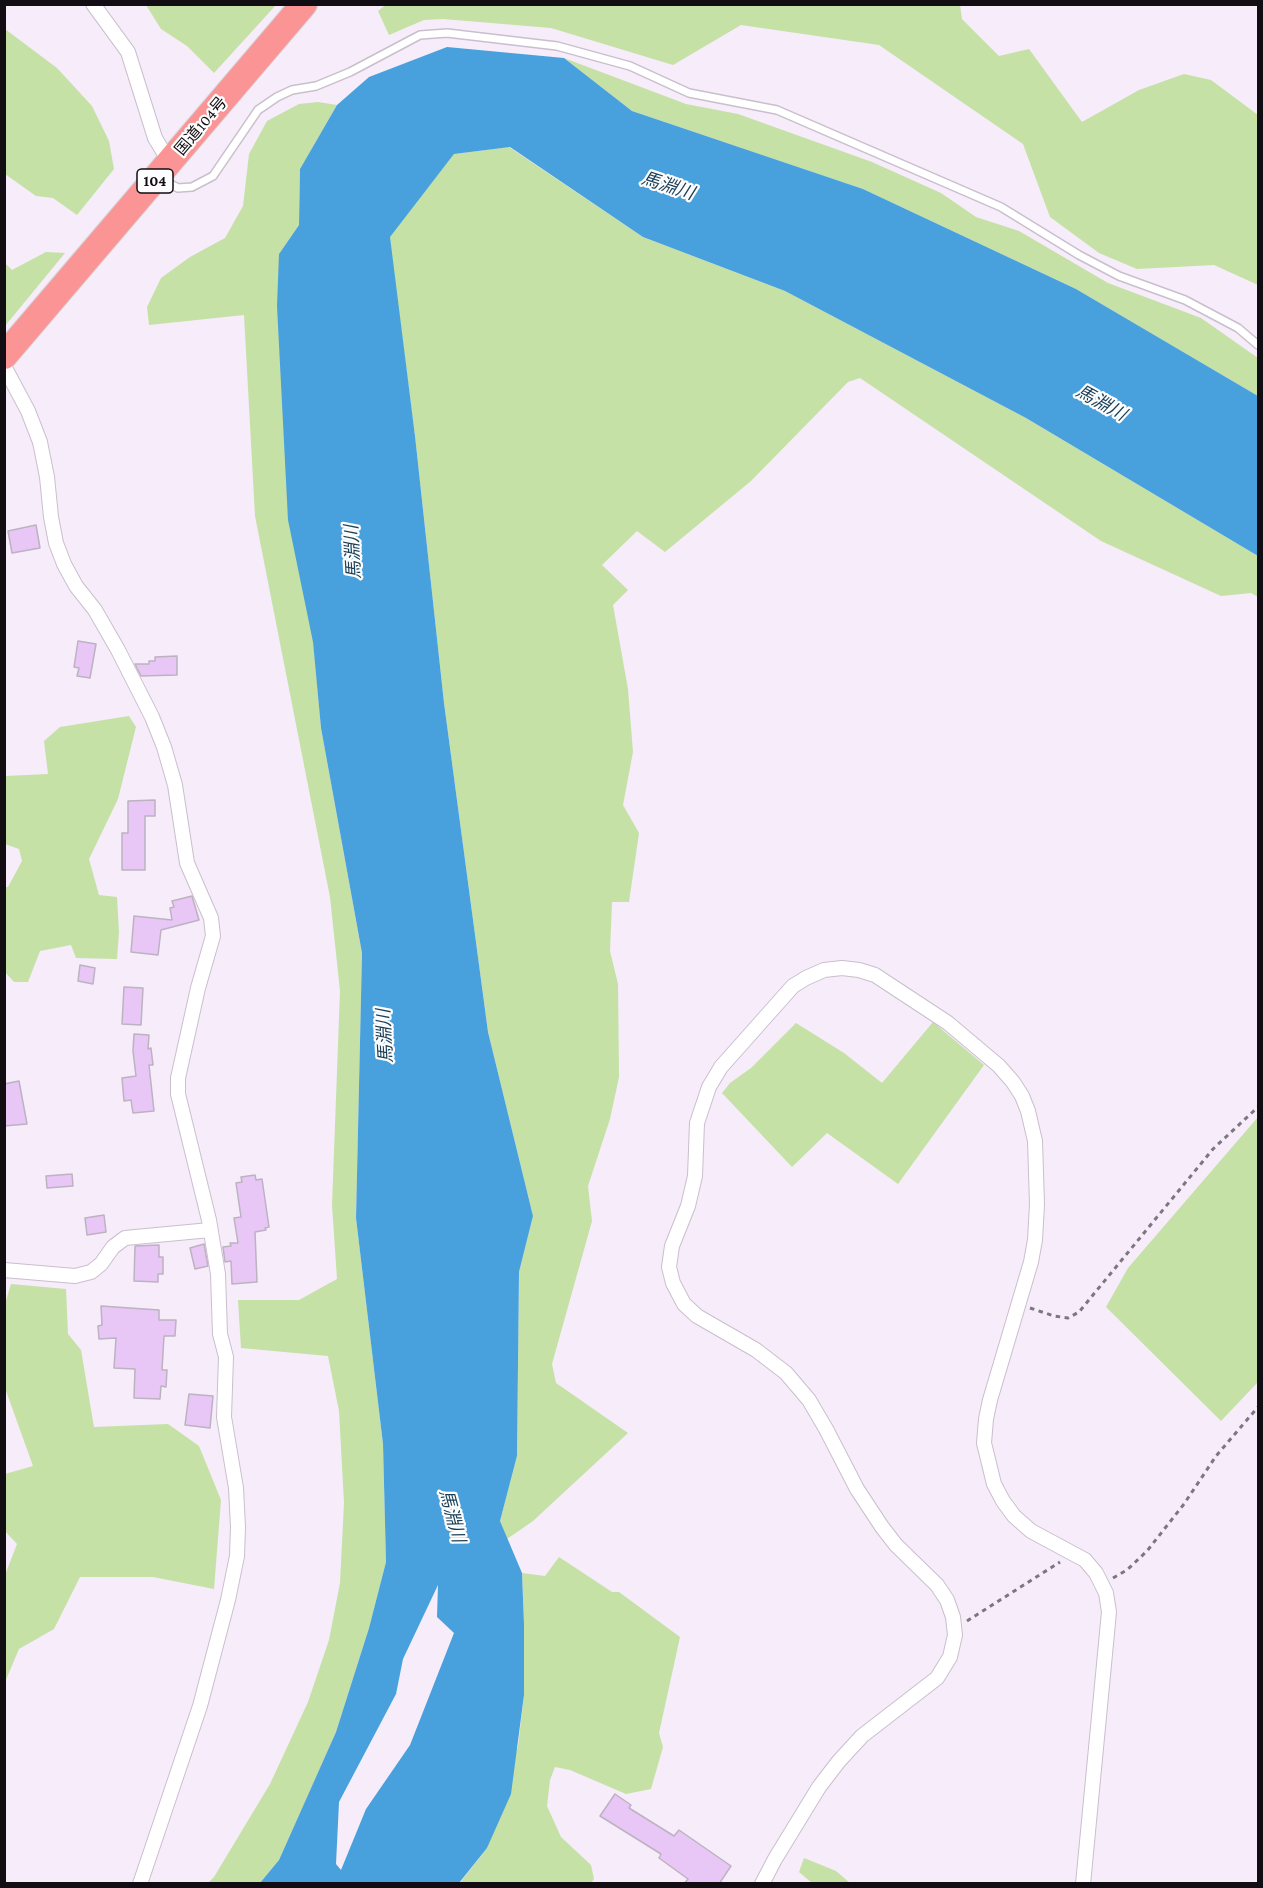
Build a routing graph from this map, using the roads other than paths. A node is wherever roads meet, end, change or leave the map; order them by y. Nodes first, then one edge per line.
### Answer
1 (93, 4) edge
2 (304, 4) edge
3 (164, 170) junction
4 (1258, 345) edge
5 (4, 356) edge
6 (4, 366) edge
7 (210, 1230) junction
8 (4, 1270) edge
9 (140, 1884) edge
10 (762, 1884) edge
11 (1083, 1884) edge

1 - 3 street
2 - 3 highway, 国道104号 / 104
3 - 4 lane
3 - 5 highway, 国道104号 / 104
6 - 7 street
7 - 8 street
7 - 9 street
10 - 11 street

